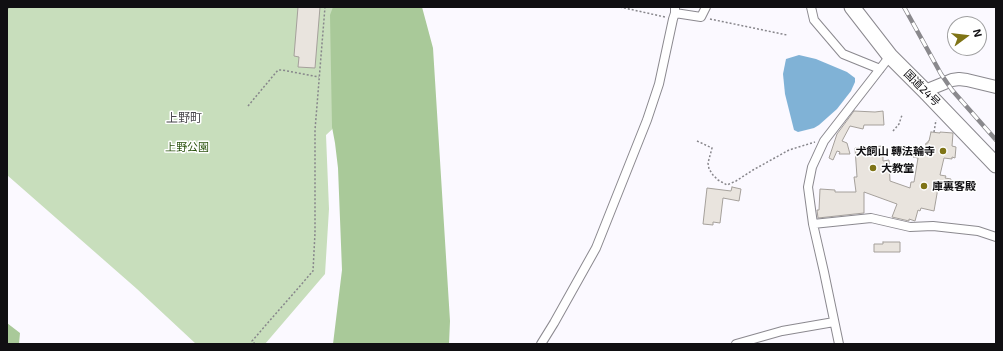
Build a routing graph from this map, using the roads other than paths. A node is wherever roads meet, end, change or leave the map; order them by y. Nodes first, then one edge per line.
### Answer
1 (706, 7) edge
2 (811, 7) edge
3 (852, 7) edge
4 (674, 13) edge
5 (890, 56) junction
6 (880, 69) junction
7 (996, 87) edge
8 (925, 91) junction
9 (996, 165) edge
10 (813, 224) junction
11 (996, 237) edge
12 (834, 322) junction
13 (541, 344) edge
14 (736, 344) edge
15 (839, 344) edge

1 - 4 street
2 - 6 street
3 - 5 highway, 国道24号
4 - 13 street
5 - 6 street
5 - 8 highway, 国道24号
6 - 10 street
7 - 8 street
8 - 9 highway, 国道24号
10 - 11 street
10 - 12 street
12 - 14 street
12 - 15 street

